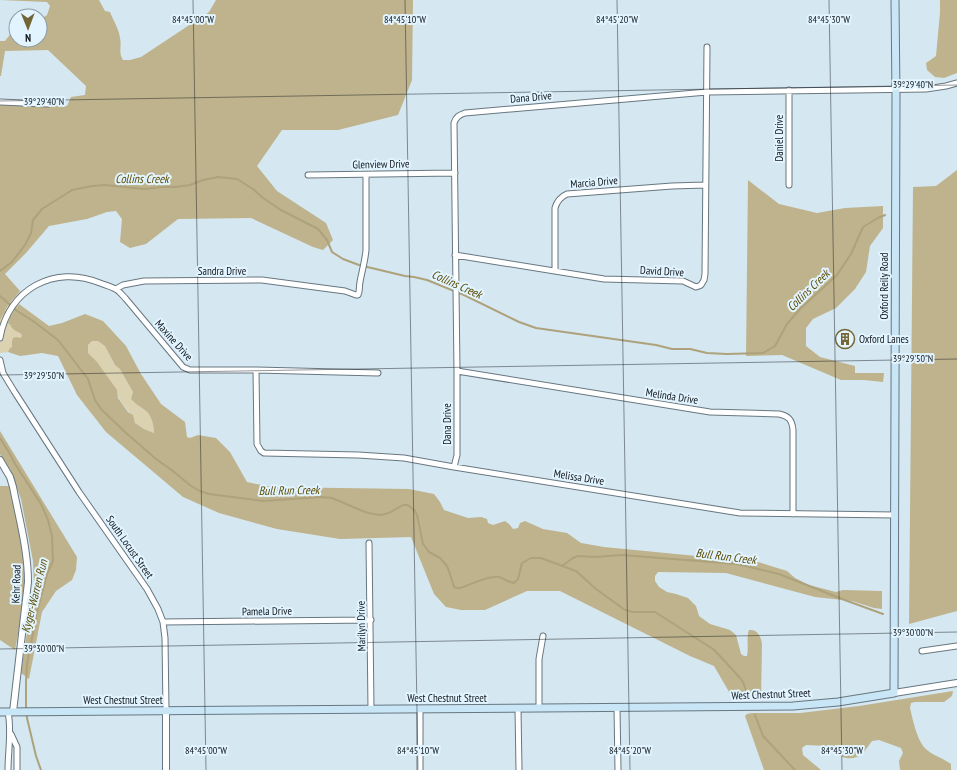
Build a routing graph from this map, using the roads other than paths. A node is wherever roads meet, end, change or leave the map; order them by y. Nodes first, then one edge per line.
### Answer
1 (895, 0) edge
2 (707, 47) dead end
3 (957, 83) edge
4 (896, 89) junction
5 (789, 90) junction
6 (707, 92) junction
7 (0, 102) edge
8 (48, 104) dead end
9 (455, 173) junction
10 (308, 175) dead end
11 (366, 175) junction
12 (789, 185) dead end
13 (705, 186) junction
14 (455, 255) junction
15 (555, 271) junction
16 (116, 289) junction
17 (0, 338) edge
18 (0, 360) edge
19 (256, 370) junction
20 (457, 372) junction
21 (378, 373) dead end
22 (0, 460) edge
23 (454, 467) junction
24 (793, 514) junction
25 (895, 515) junction
26 (369, 543) dead end
27 (371, 620) junction
28 (163, 622) junction
29 (543, 636) dead end
30 (957, 646) edge
31 (922, 651) dead end
32 (957, 683) edge
33 (894, 693) junction
34 (618, 707) junction
35 (518, 708) junction
36 (539, 708) junction
37 (420, 709) junction
38 (371, 710) junction
39 (166, 711) junction
40 (7, 712) edge
41 (10, 733) junction
42 (8, 770) edge
43 (17, 770) edge
44 (166, 770) edge
45 (420, 770) edge
46 (519, 770) edge
47 (618, 770) edge

1 - 4 main road, Oxford Reily Road
2 - 6 street, David Drive
3 - 4 street, Dana Drive
4 - 5 street, Dana Drive
4 - 25 main road, Oxford Reily Road
5 - 6 street, Dana Drive
5 - 12 street, Daniel Drive
6 - 9 street, Dana Drive
6 - 13 street, David Drive
7 - 8 street
9 - 11 street, Glenview Drive
9 - 14 street, Dana Drive
10 - 11 street, Glenview Drive
11 - 16 street, Sandra Drive
13 - 15 street, Marcia Drive
13 - 15 street, David Drive
14 - 15 street, David Drive
14 - 20 street, Dana Drive
16 - 17 street
16 - 19 street, Maxine Drive
18 - 28 street, South Locust Street
19 - 21 street, Maxine Drive
19 - 23 street, Melissa Drive
20 - 23 street, Dana Drive
20 - 24 street, Melinda Drive
22 - 40 street, Kehr Road
23 - 24 street, Melissa Drive
24 - 25 street, Melissa Drive
25 - 33 main road, Oxford Reily Road
26 - 27 street, Marilyn Drive
27 - 28 street, Pamela Drive
27 - 38 street, Marilyn Drive
28 - 39 street, South Locust Street
29 - 36 street
30 - 31 street
32 - 33 street
33 - 34 main road, West Chestnut Street
34 - 36 main road, West Chestnut Street
34 - 47 street
35 - 36 main road, West Chestnut Street
35 - 37 main road, West Chestnut Street
35 - 46 street
37 - 38 main road, West Chestnut Street
37 - 45 street
38 - 39 main road, West Chestnut Street
39 - 40 main road, West Chestnut Street
39 - 44 street, South Locust Street
40 - 41 street
41 - 42 street
41 - 43 street

